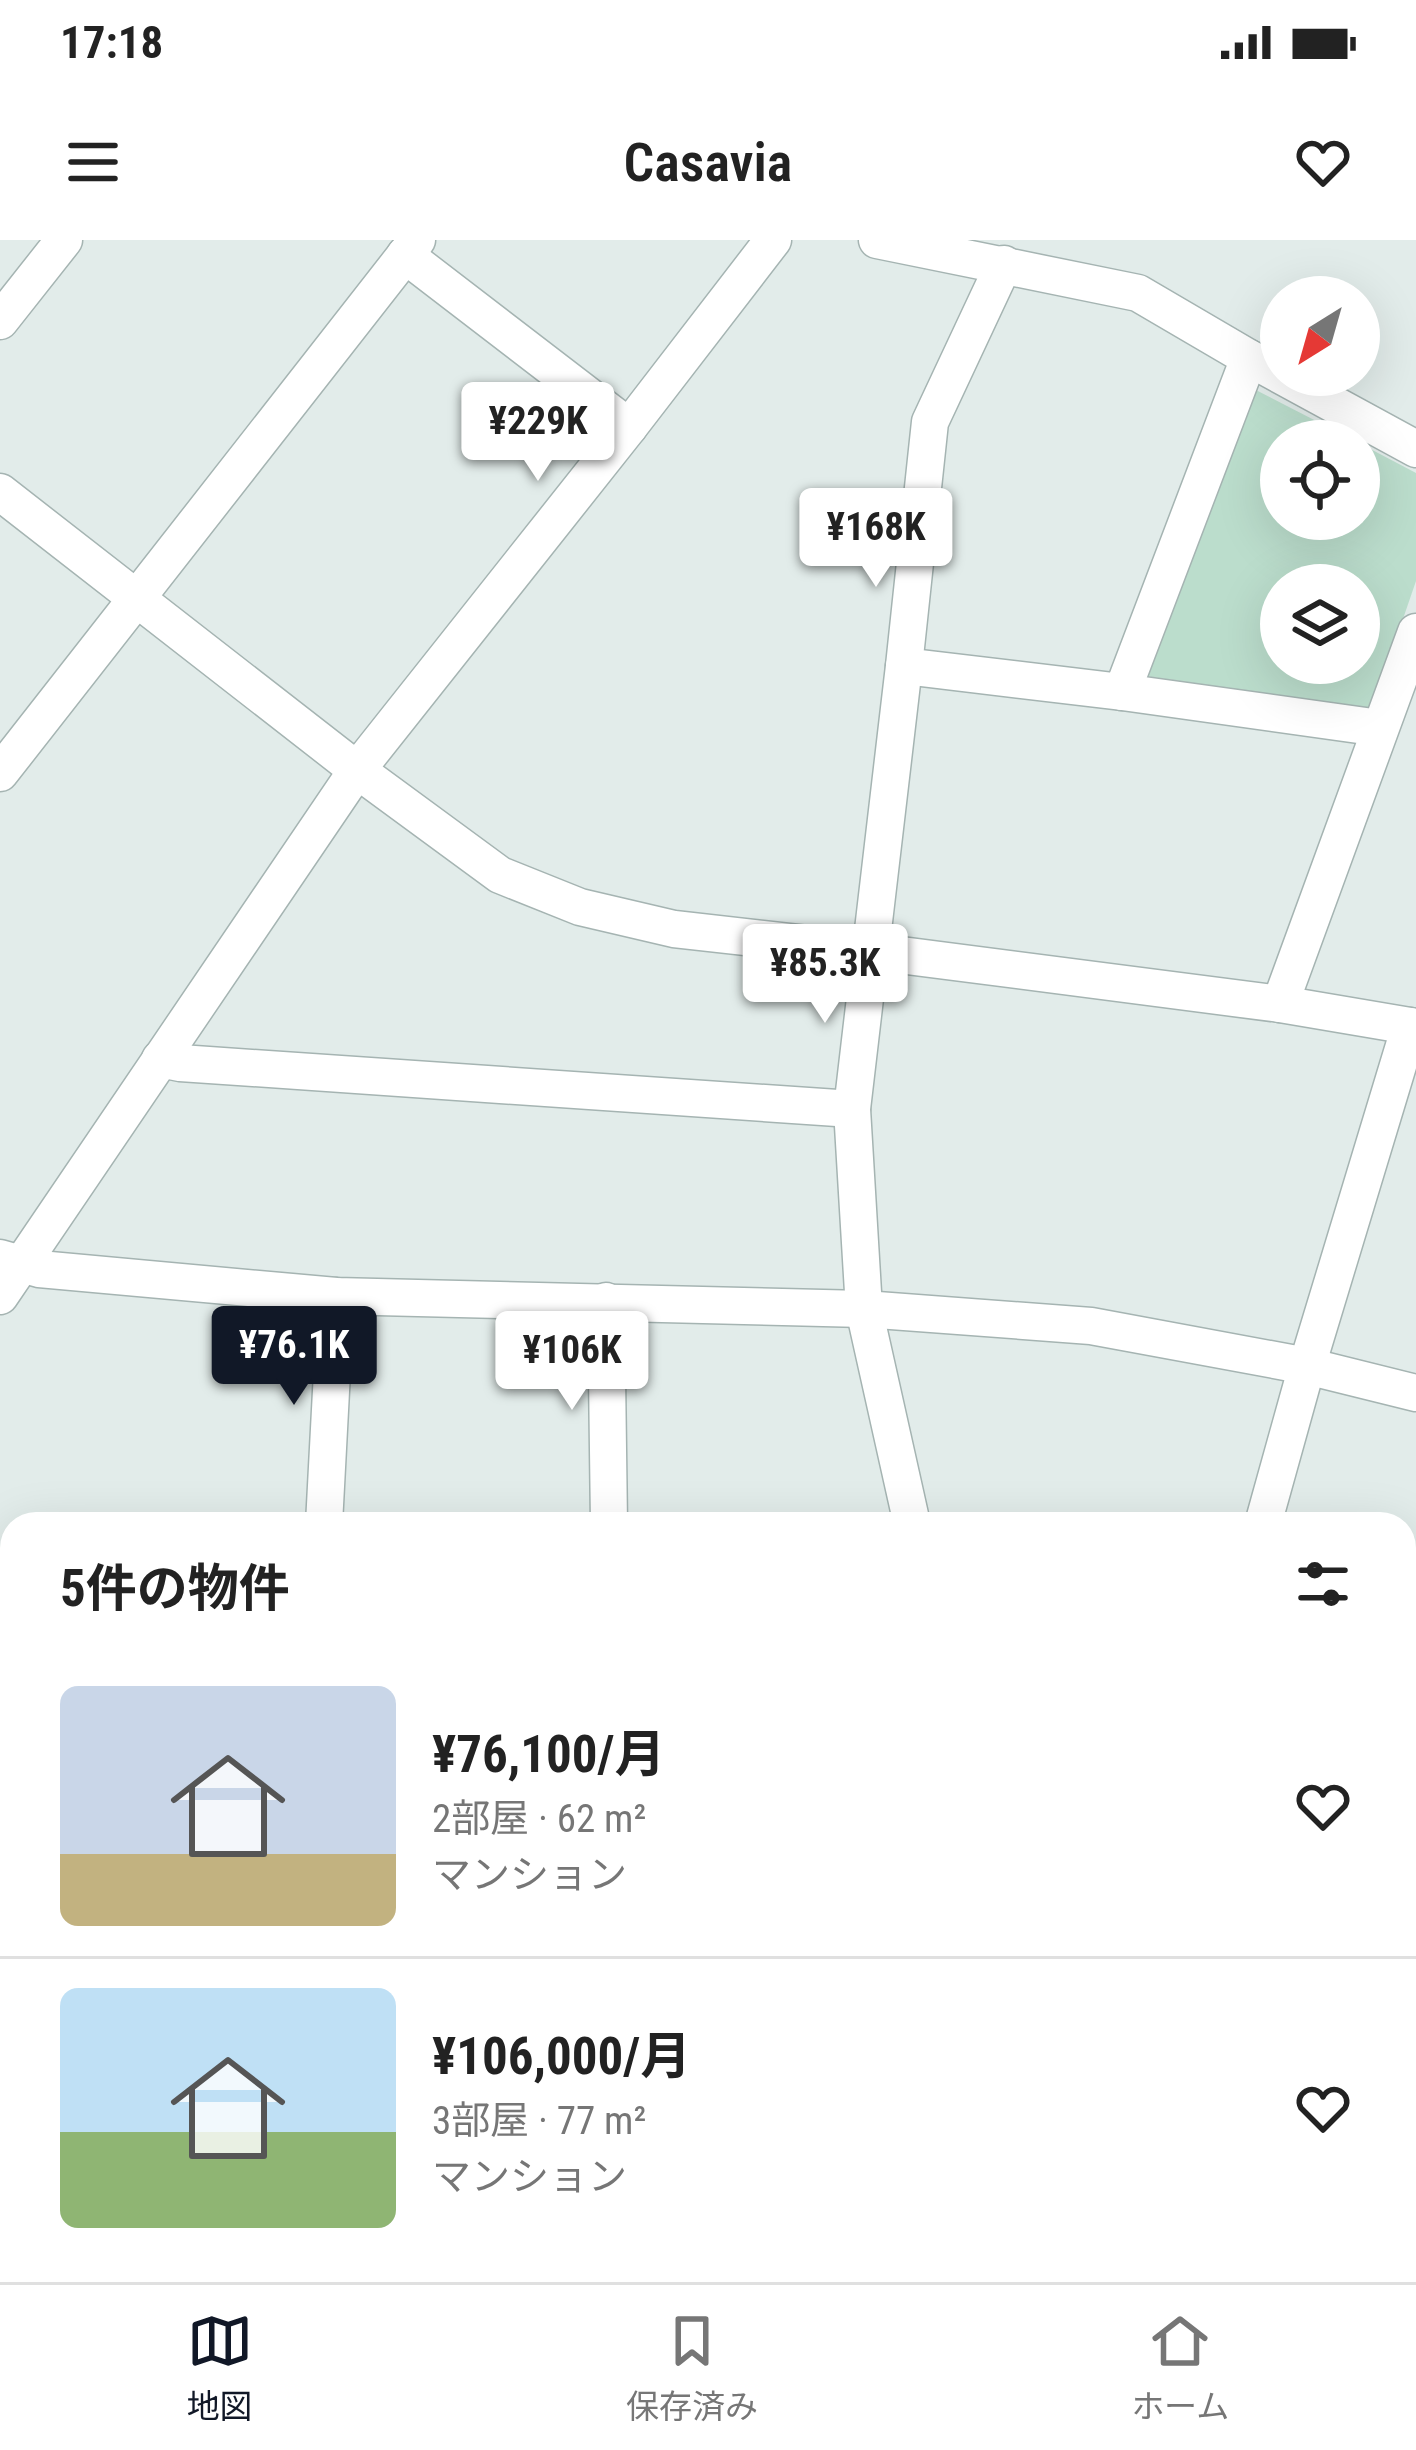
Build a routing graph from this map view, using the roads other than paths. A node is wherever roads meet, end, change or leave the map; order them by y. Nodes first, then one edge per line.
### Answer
1 (64, 240) edge
2 (772, 240) edge
3 (877, 240) edge
4 (411, 248) edge
5 (1004, 264) junction
6 (0, 321) edge
7 (1249, 358) junction
8 (629, 428) junction
9 (1416, 449) edge
10 (0, 492) edge
11 (136, 600) junction
12 (1414, 645) edge
13 (904, 666) junction
14 (1122, 692) junction
15 (1380, 728) junction
16 (357, 770) junction
17 (0, 773) edge
18 (869, 951) junction
19 (1280, 1004) junction
20 (1413, 1026) edge
21 (160, 1059) junction
22 (852, 1109) junction
23 (10, 1262) edge
24 (0, 1296) edge
25 (336, 1296) junction
26 (606, 1301) junction
27 (864, 1310) junction
28 (1306, 1366) junction
29 (1416, 1393) edge
30 (325, 1512) edge
31 (609, 1512) edge
32 (909, 1512) edge
33 (1266, 1512) edge

1 - 6 street
2 - 8 street
3 - 5 street
4 - 8 street
4 - 11 street
5 - 7 street
5 - 13 street
7 - 9 street
7 - 14 street
8 - 16 street
10 - 11 street
11 - 16 street
11 - 17 street
12 - 15 street
13 - 14 street
13 - 18 street
14 - 15 street
15 - 19 street
16 - 18 street
16 - 21 street
18 - 19 street
18 - 22 street
19 - 20 street
20 - 28 street
21 - 22 street
21 - 23 street
22 - 27 street
23 - 24 street
23 - 25 street
25 - 26 street
25 - 30 street
26 - 27 street
26 - 31 street
27 - 28 street
27 - 32 street
28 - 29 street
28 - 33 street

